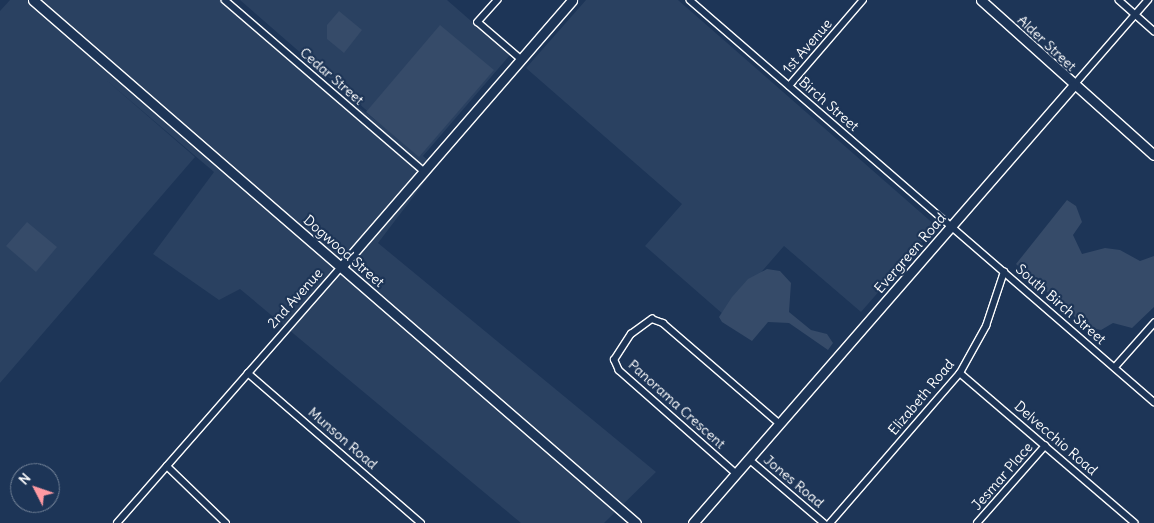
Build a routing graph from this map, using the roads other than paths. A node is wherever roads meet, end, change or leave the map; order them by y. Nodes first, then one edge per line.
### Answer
1 (33, 0) edge
2 (225, 0) edge
3 (498, 0) edge
4 (572, 0) edge
5 (690, 0) edge
6 (863, 0) edge
7 (981, 0) edge
8 (1119, 0) edge
9 (1148, 0) edge
10 (1135, 14) junction
11 (1154, 31) edge
12 (521, 59) junction
13 (789, 86) junction
14 (1073, 86) junction
15 (1154, 155) edge
16 (424, 171) junction
17 (952, 226) junction
18 (341, 267) junction
19 (1004, 272) junction
20 (1154, 323) edge
21 (1115, 367) junction
22 (248, 372) junction
23 (960, 373) junction
24 (1154, 402) edge
25 (780, 424) junction
26 (1045, 446) junction
27 (749, 459) junction
28 (166, 466) junction
29 (736, 474) junction
30 (117, 523) edge
31 (226, 523) edge
32 (421, 523) edge
33 (636, 523) edge
34 (693, 523) edge
35 (824, 523) edge
36 (830, 523) edge
37 (977, 523) edge
38 (1135, 523) edge

1 - 18 street, Dogwood Street
2 - 16 street, Cedar Street
3 - 12 street
4 - 12 street, 2nd Avenue
5 - 13 street, Birch Street
6 - 13 street, 1st Avenue
7 - 14 street, Alder Street
8 - 10 street
9 - 10 street, Evergreen Road
10 - 11 street
10 - 14 street, Evergreen Road
12 - 16 street, 2nd Avenue
13 - 17 street, Birch Street
14 - 15 street, Alder Street
14 - 17 street, Evergreen Road
16 - 18 street, 2nd Avenue
17 - 19 street, South Birch Street
17 - 25 street, Evergreen Road
18 - 22 street, 2nd Avenue
18 - 33 street, Dogwood Street
19 - 21 street, South Birch Street
19 - 23 street, Elizabeth Road
20 - 21 street
21 - 24 street, South Birch Street
22 - 28 street, 2nd Avenue
22 - 32 street, Munson Road
23 - 26 street, Delvecchio Road
23 - 36 street, Elizabeth Road
25 - 27 street, Evergreen Road
25 - 29 street, Panorama Crescent
26 - 37 street, Jesmar Place
26 - 38 street, Delvecchio Road
27 - 29 street, Evergreen Road
27 - 35 street, Jones Road
28 - 30 street, 2nd Avenue
28 - 31 street
29 - 34 street, Evergreen Road

